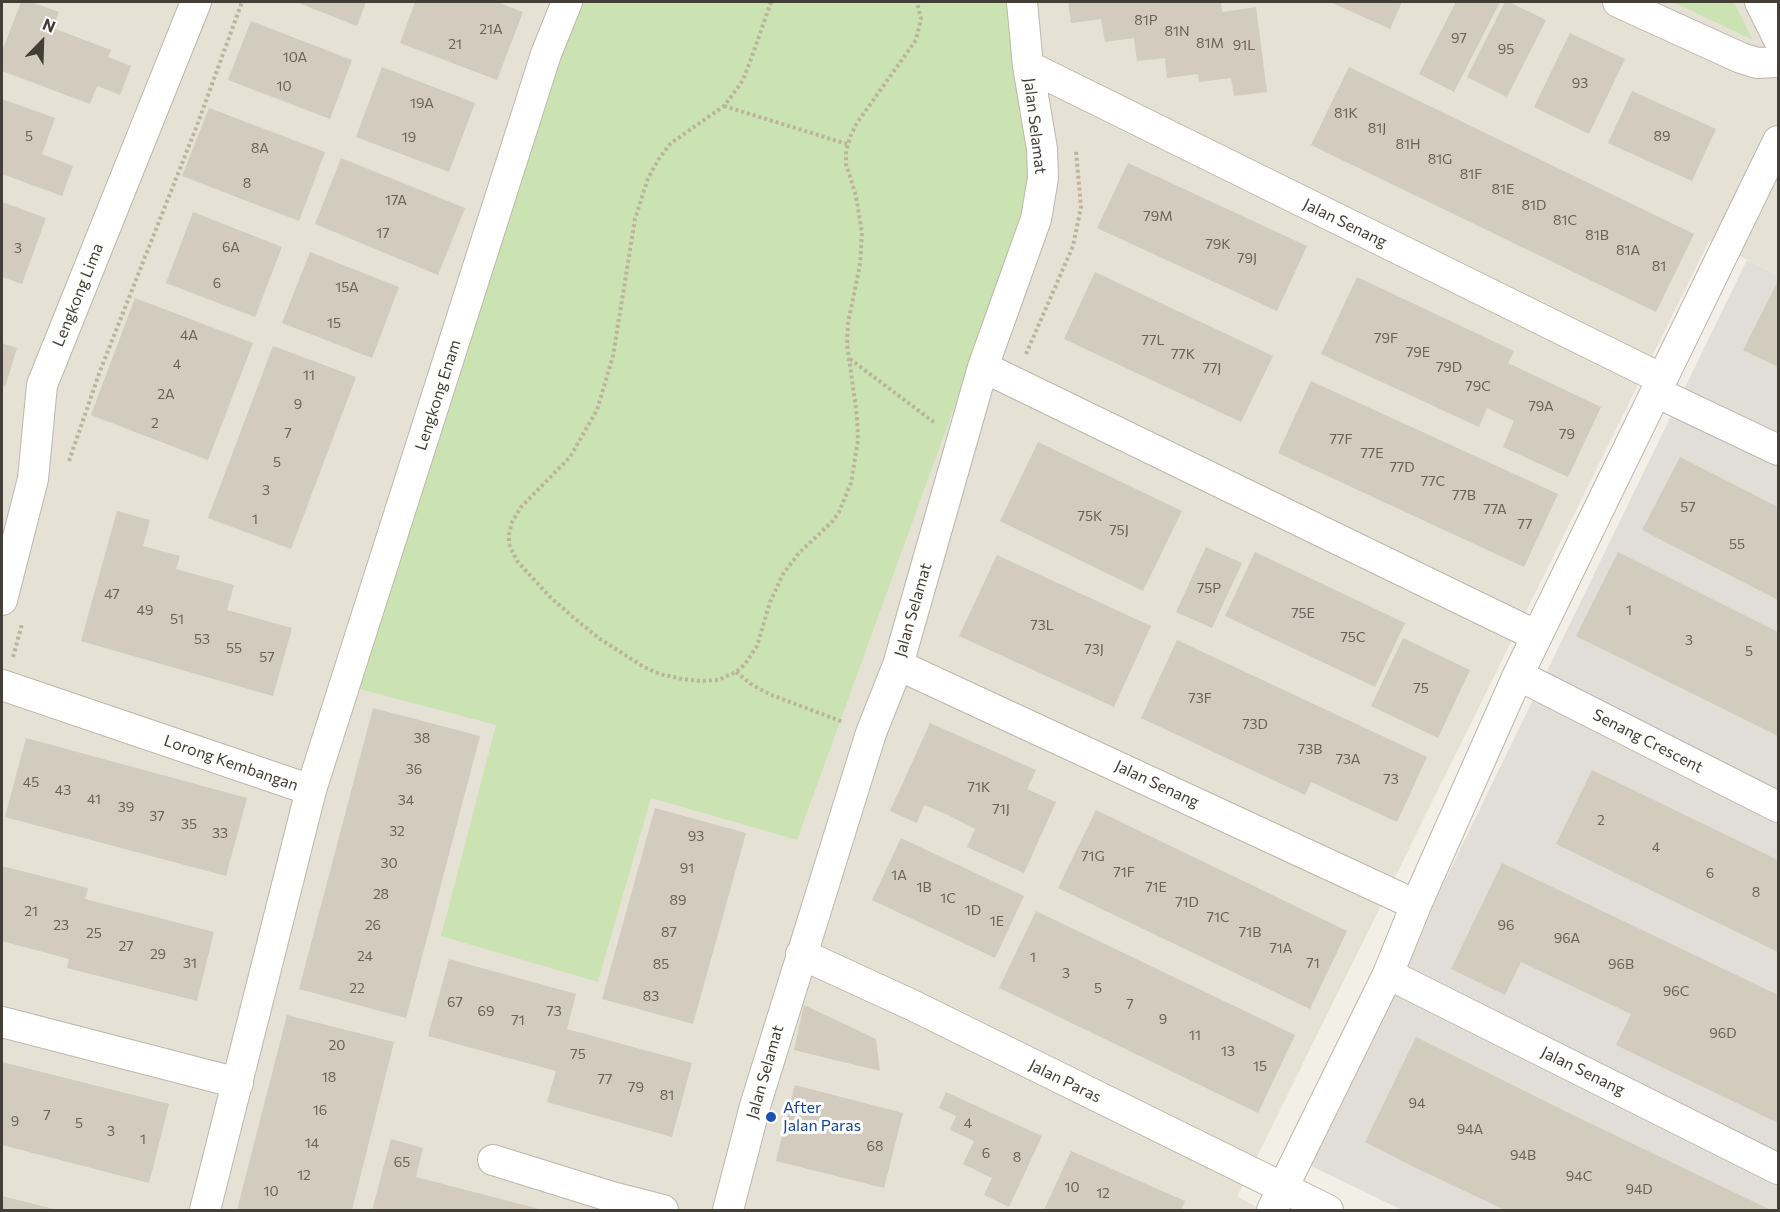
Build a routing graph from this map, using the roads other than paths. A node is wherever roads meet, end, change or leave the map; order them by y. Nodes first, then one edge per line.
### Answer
1 (196, 2) edge
2 (567, 2) edge
3 (1022, 2) edge
4 (1618, 2) edge
5 (1760, 2) edge
6 (1779, 38) edge
7 (1779, 62) edge
8 (1028, 66) junction
9 (1779, 141) edge
10 (983, 367) junction
11 (1659, 386) junction
12 (1779, 450) edge
13 (2, 600) edge
14 (1537, 636) junction
15 (898, 665) junction
16 (1518, 675) junction
17 (3, 685) edge
18 (311, 790) junction
19 (1779, 807) edge
20 (1416, 904) junction
21 (801, 954) junction
22 (1388, 974) junction
23 (2, 1022) edge
24 (238, 1083) junction
25 (493, 1160) dead end
26 (1779, 1169) edge
27 (1277, 1199) edge
28 (205, 1210) edge
29 (663, 1210) edge
30 (728, 1210) edge
31 (1328, 1210) edge

1 - 13 street, Lengkong Lima
2 - 18 street, Lengkong Enam
3 - 8 street, Jalan Selamat
4 - 7 street
5 - 6 street
8 - 10 street, Jalan Selamat
8 - 11 street, Jalan Senang
9 - 11 street
10 - 14 street
10 - 15 street, Jalan Selamat
11 - 12 street
11 - 14 street
14 - 16 street
15 - 20 street, Jalan Senang
15 - 21 street, Jalan Selamat
16 - 19 street, Senang Crescent
16 - 20 street
17 - 18 street, Lorong Kembangan
18 - 24 street, Lorong Kembangan
20 - 22 street
21 - 27 street, Jalan Paras
21 - 30 street, Jalan Selamat
22 - 26 street, Jalan Senang
22 - 27 street
23 - 24 street
24 - 28 street, Lorong Kembangan
25 - 29 street
27 - 31 street, Jalan Paras

